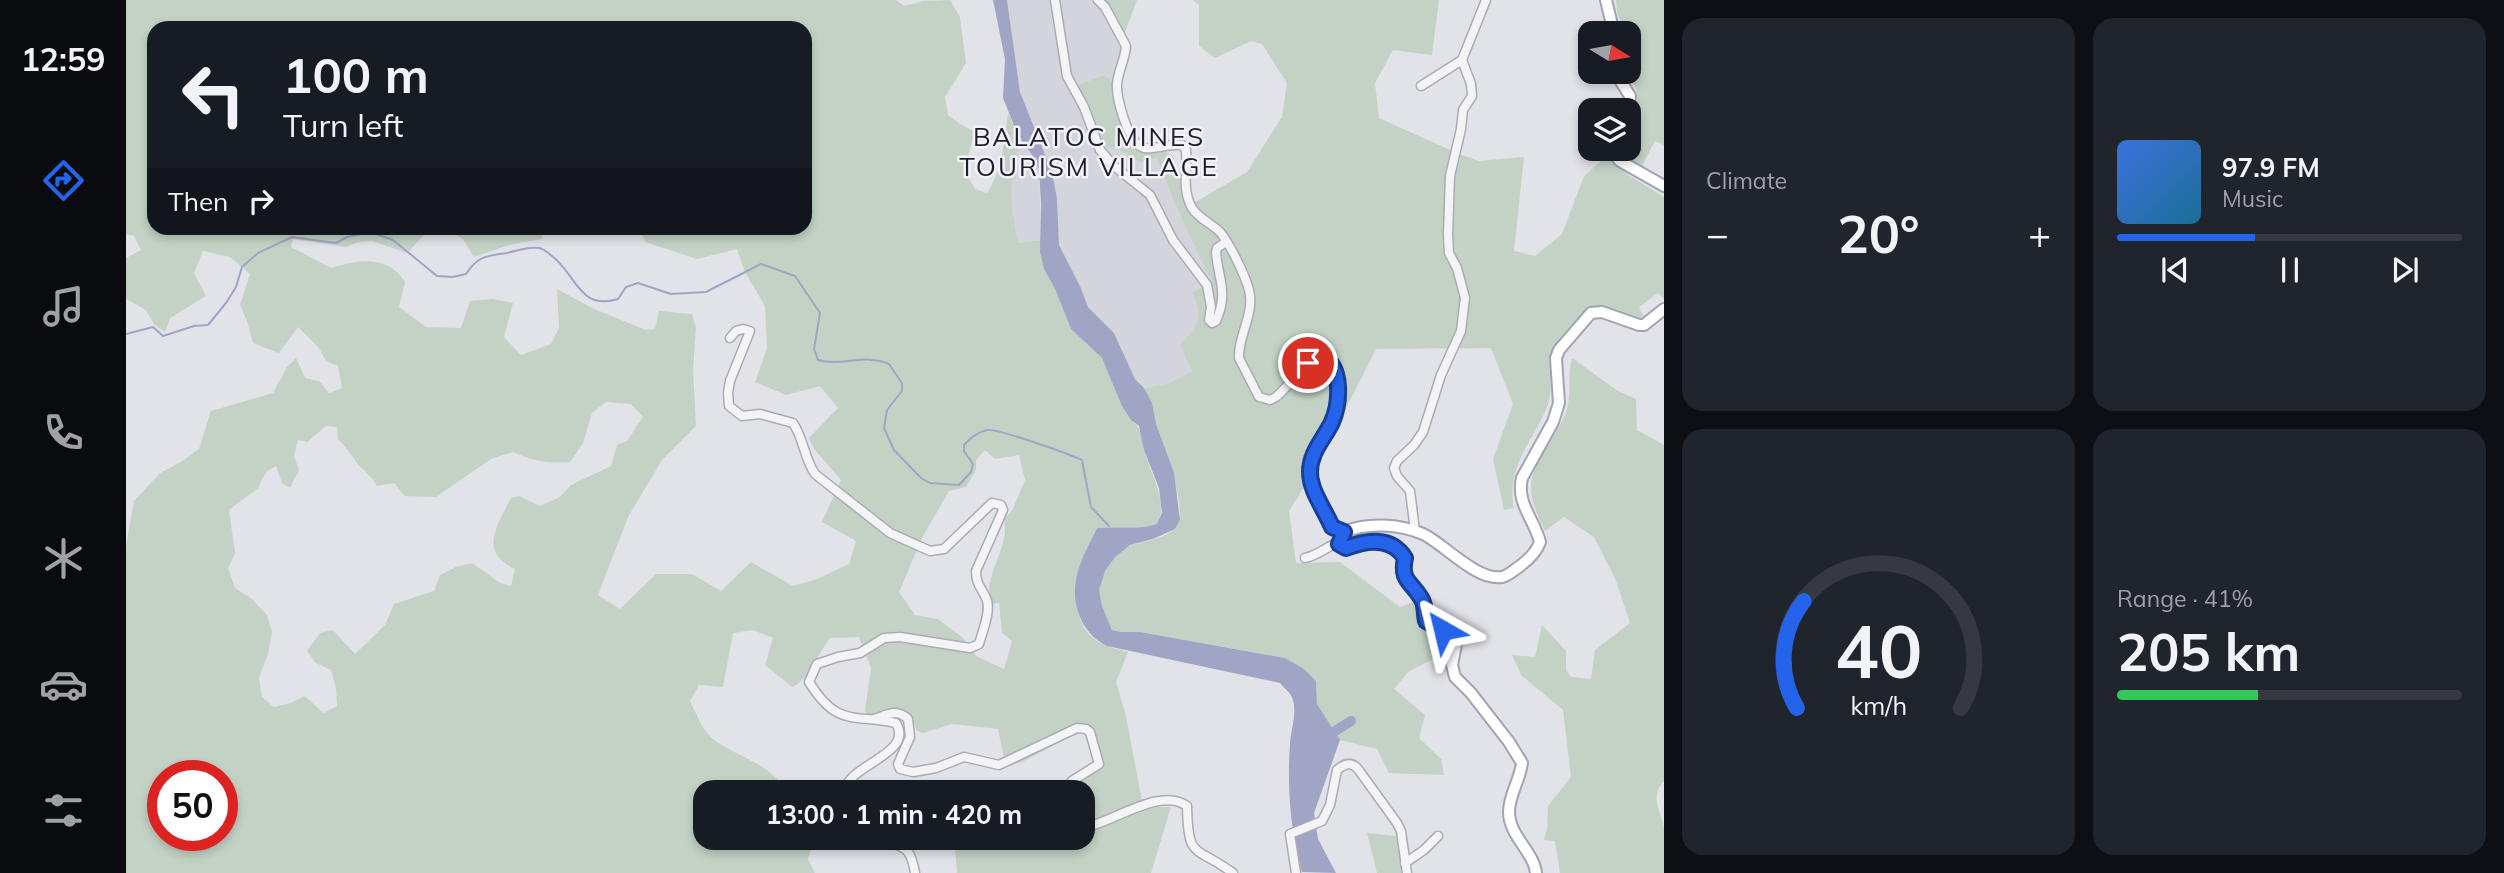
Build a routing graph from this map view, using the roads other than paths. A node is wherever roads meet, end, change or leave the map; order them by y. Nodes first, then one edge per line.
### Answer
1 (1055, 0) edge
2 (1098, 0) edge
3 (1486, 0) edge
4 (1606, 0) edge
5 (1611, 21) edge
6 (1462, 60) junction
7 (1421, 86) dead end
8 (1619, 161) edge
9 (1664, 186) edge
10 (1226, 242) junction
11 (1664, 309) edge
12 (730, 338) dead end
13 (1415, 531) junction
14 (1341, 536) junction
15 (1305, 558) dead end
16 (867, 720) junction
17 (849, 780) edge
18 (1074, 780) edge
19 (1095, 824) edge
20 (1438, 836) dead end
21 (907, 850) edge
22 (1405, 863) junction
23 (915, 873) edge
24 (1233, 873) edge
25 (1296, 873) edge
26 (1407, 873) edge
27 (1536, 873) edge

1 - 10 street
2 - 10 street
3 - 6 street
4 - 5 main road
6 - 7 street
6 - 13 street
8 - 9 main road
10 - 14 street
11 - 13 main road
12 - 16 street
13 - 14 main road
14 - 15 street
14 - 27 main road
16 - 17 street
16 - 18 street
19 - 24 street
20 - 22 street
21 - 23 street
22 - 25 street
22 - 26 street

